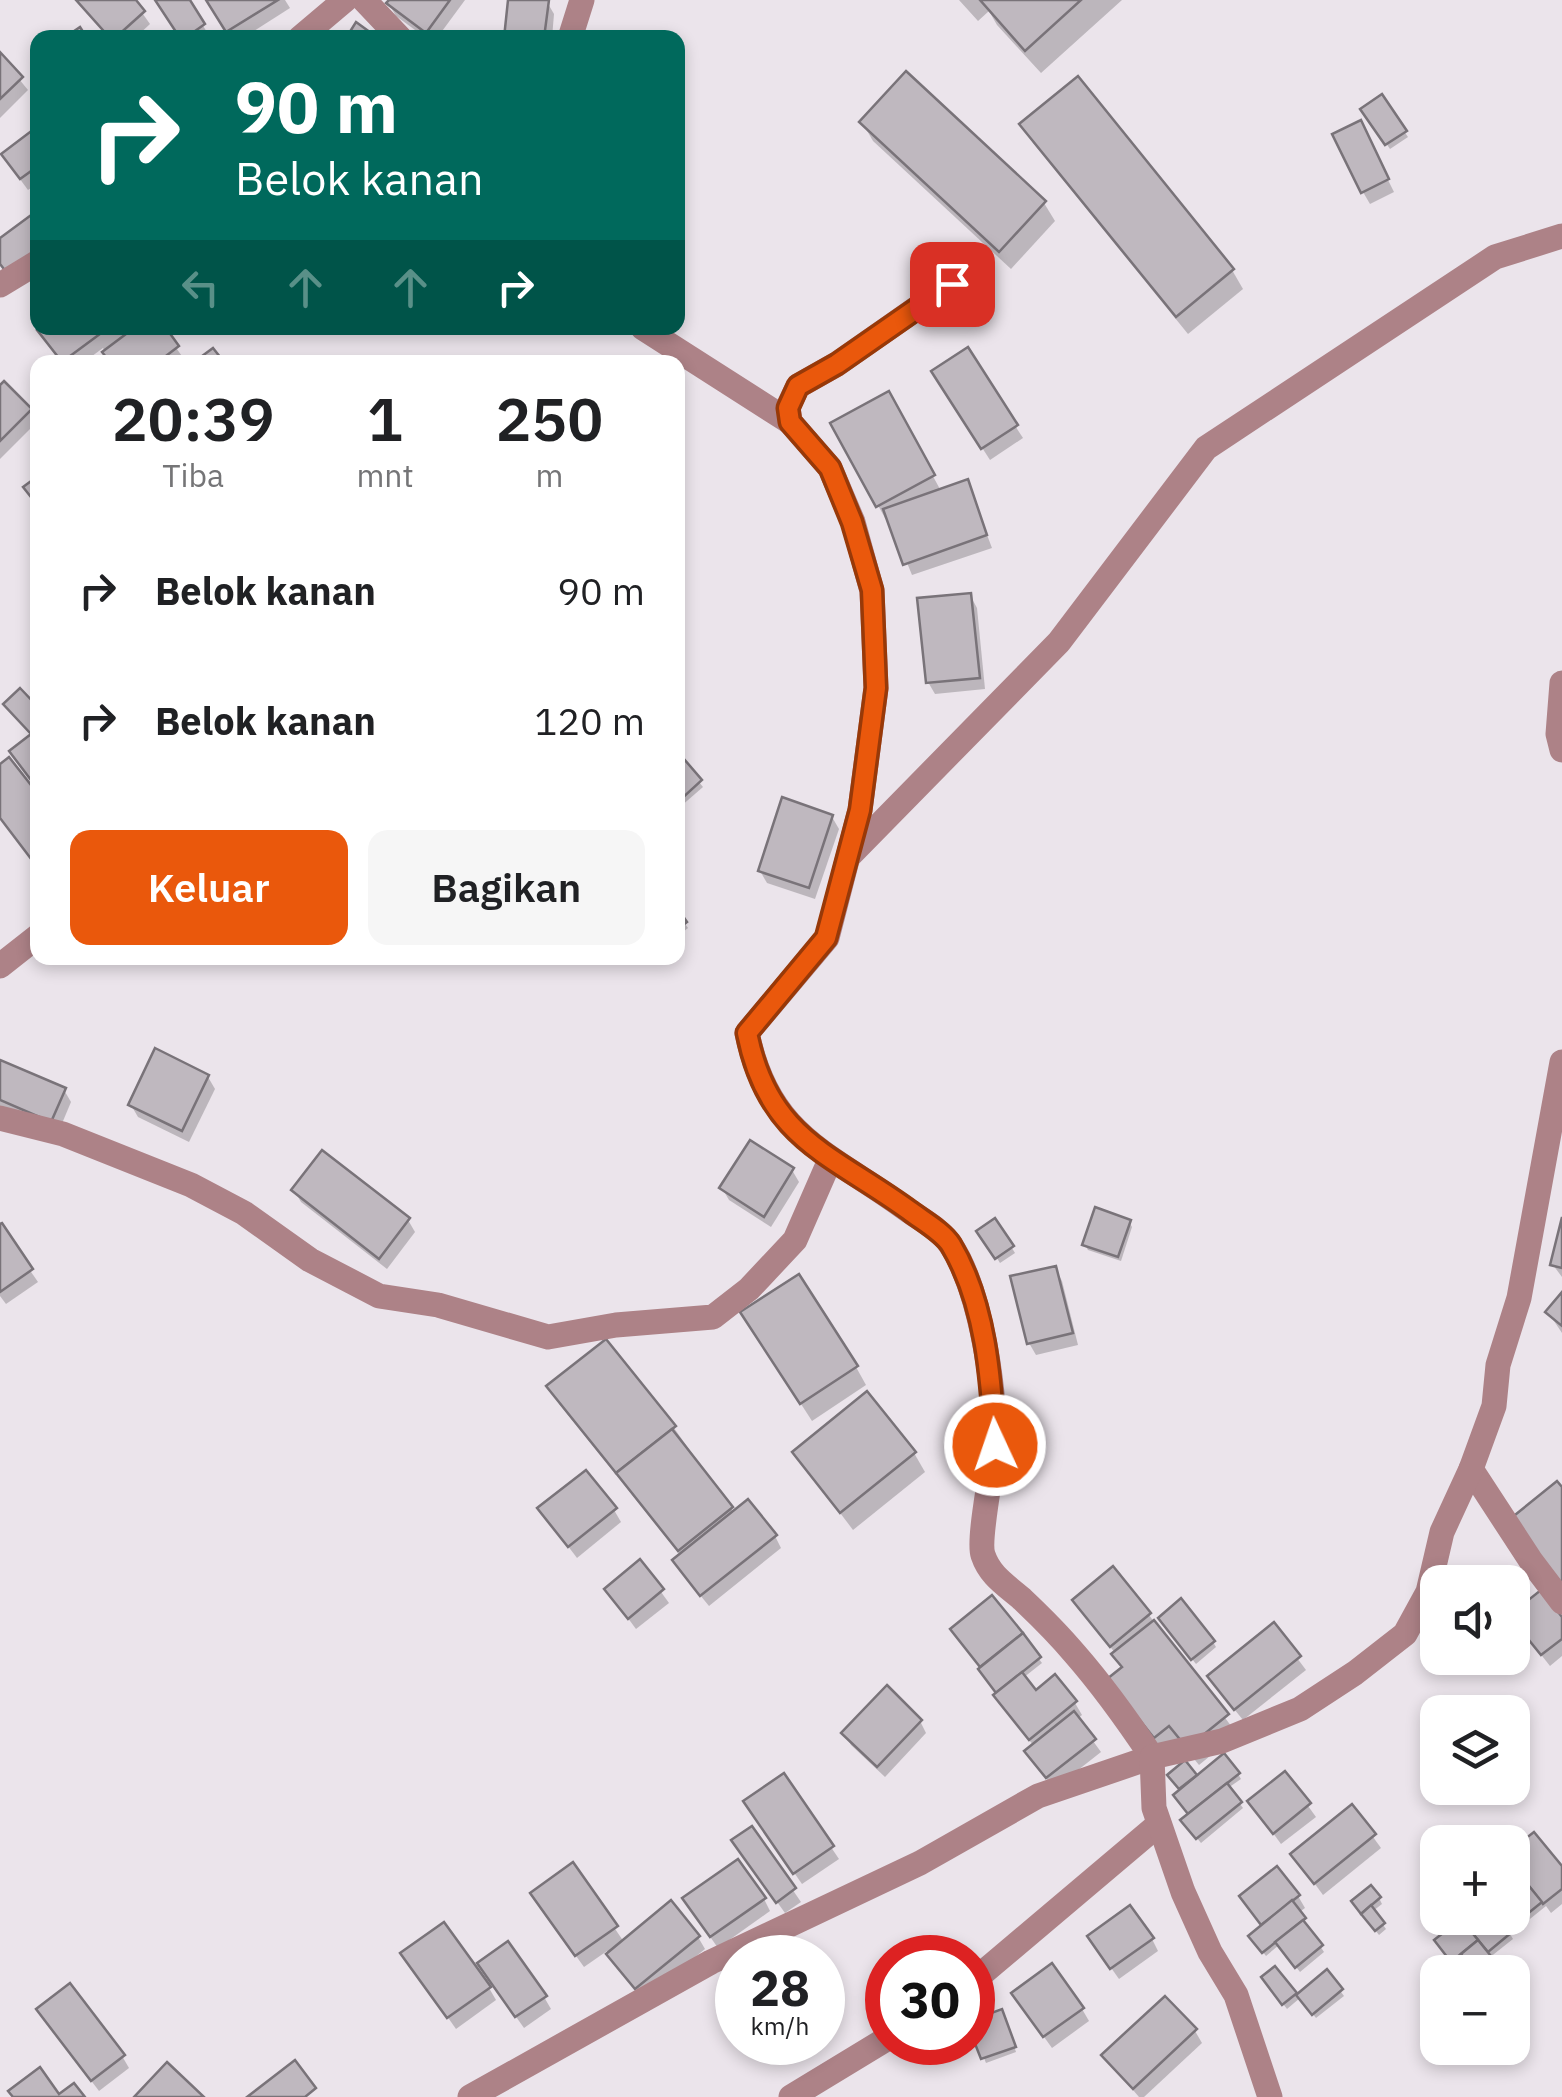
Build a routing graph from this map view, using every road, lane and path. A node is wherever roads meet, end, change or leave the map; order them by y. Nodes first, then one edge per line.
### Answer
1 (344, 0) edge
2 (364, 0) edge
3 (582, 0) edge
4 (309, 30) edge
5 (392, 30) edge
6 (573, 30) edge
7 (1562, 236) edge
8 (980, 264) dead end
9 (30, 267) edge
10 (0, 285) edge
11 (654, 335) edge
12 (790, 422) junction
13 (1562, 683) edge
14 (1562, 750) edge
15 (847, 858) junction
16 (30, 942) edge
17 (0, 966) edge
18 (1562, 1062) edge
19 (0, 1118) edge
20 (830, 1160) junction
21 (1471, 1469) junction
22 (1562, 1602) edge
23 (1152, 1757) junction
24 (1159, 1824) junction
25 (995, 1963) edge
26 (865, 2052) edge
27 (470, 2097) edge
28 (790, 2097) edge
29 (1270, 2097) edge

1 - 4 street
2 - 5 street
3 - 6 street
7 - 15 street
8 - 12 street
9 - 10 street
11 - 12 street
12 - 15 street
13 - 14 street
15 - 20 street
16 - 17 street
18 - 21 street
19 - 20 street
20 - 23 street
21 - 22 street
21 - 23 street
23 - 24 street
23 - 27 street
24 - 25 street
24 - 29 street
26 - 28 street

